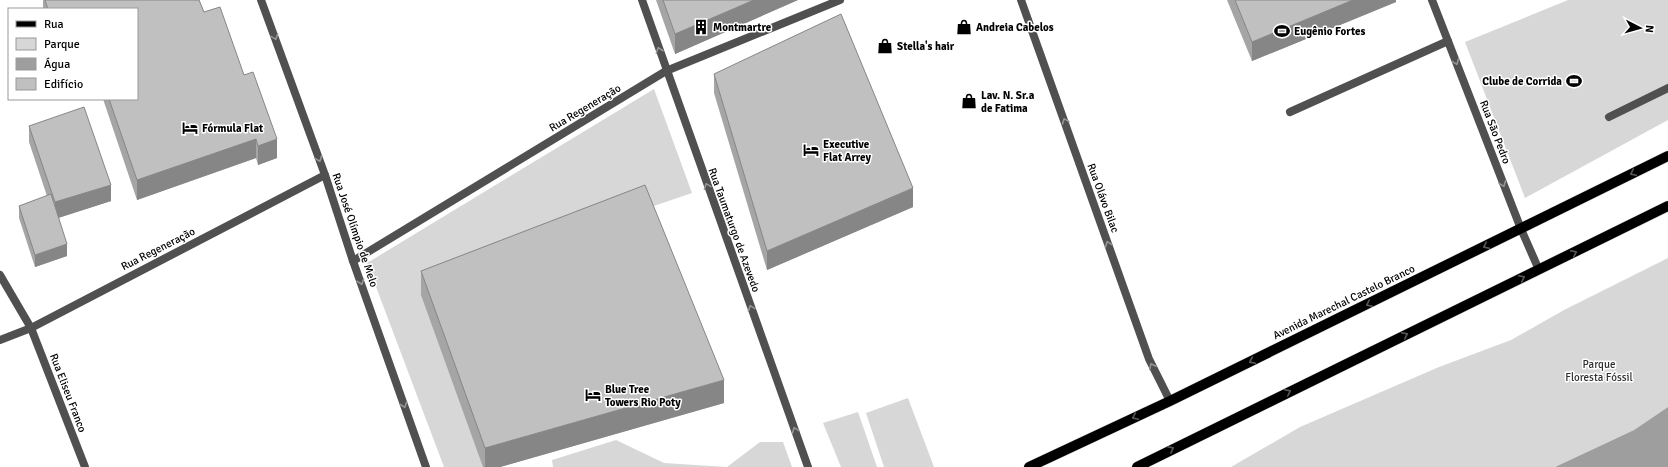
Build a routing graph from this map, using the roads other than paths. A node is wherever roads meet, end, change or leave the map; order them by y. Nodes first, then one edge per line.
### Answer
1 (261, 0) edge
2 (642, 0) edge
3 (840, 0) edge
4 (1021, 0) edge
5 (1432, 0) edge
6 (1448, 41) junction
7 (666, 71) junction
8 (1668, 88) edge
9 (1290, 112) dead end
10 (1609, 117) dead end
11 (1668, 156) edge
12 (325, 175) junction
13 (1668, 206) edge
14 (1521, 229) junction
15 (353, 261) junction
16 (1539, 270) junction
17 (0, 275) edge
18 (31, 328) junction
19 (0, 340) edge
20 (1170, 401) junction
21 (85, 467) edge
22 (426, 467) edge
23 (808, 467) edge
24 (1029, 467) edge
25 (1137, 467) edge

1 -> 12 street, Rua José Olímpio de Melo
7 -> 2 street, Rua Taumaturgo de Azevedo
3 - 7 street, Rua Regeneração
20 -> 4 street, Rua Olávo Bilac
5 - 6 street, Rua São Pedro
6 - 9 street
6 -> 14 street, Rua São Pedro
7 - 15 street, Rua Regeneração
23 -> 7 street, Rua Taumaturgo de Azevedo
8 - 10 street
11 -> 14 main road, Avenida Marechal Castelo Branco
12 - 15 street, Rua José Olímpio de Melo
12 - 18 street, Rua Regeneração
16 -> 13 main road
14 - 16 street, Rua São Pedro
14 -> 20 main road, Avenida Marechal Castelo Branco
15 -> 22 street, Rua José Olímpio de Melo
25 -> 16 main road
17 - 18 street, Rua Eliseu Franco
18 - 19 street, Rua Regeneração
18 - 21 street, Rua Eliseu Franco
20 -> 24 main road, Avenida Marechal Castelo Branco

